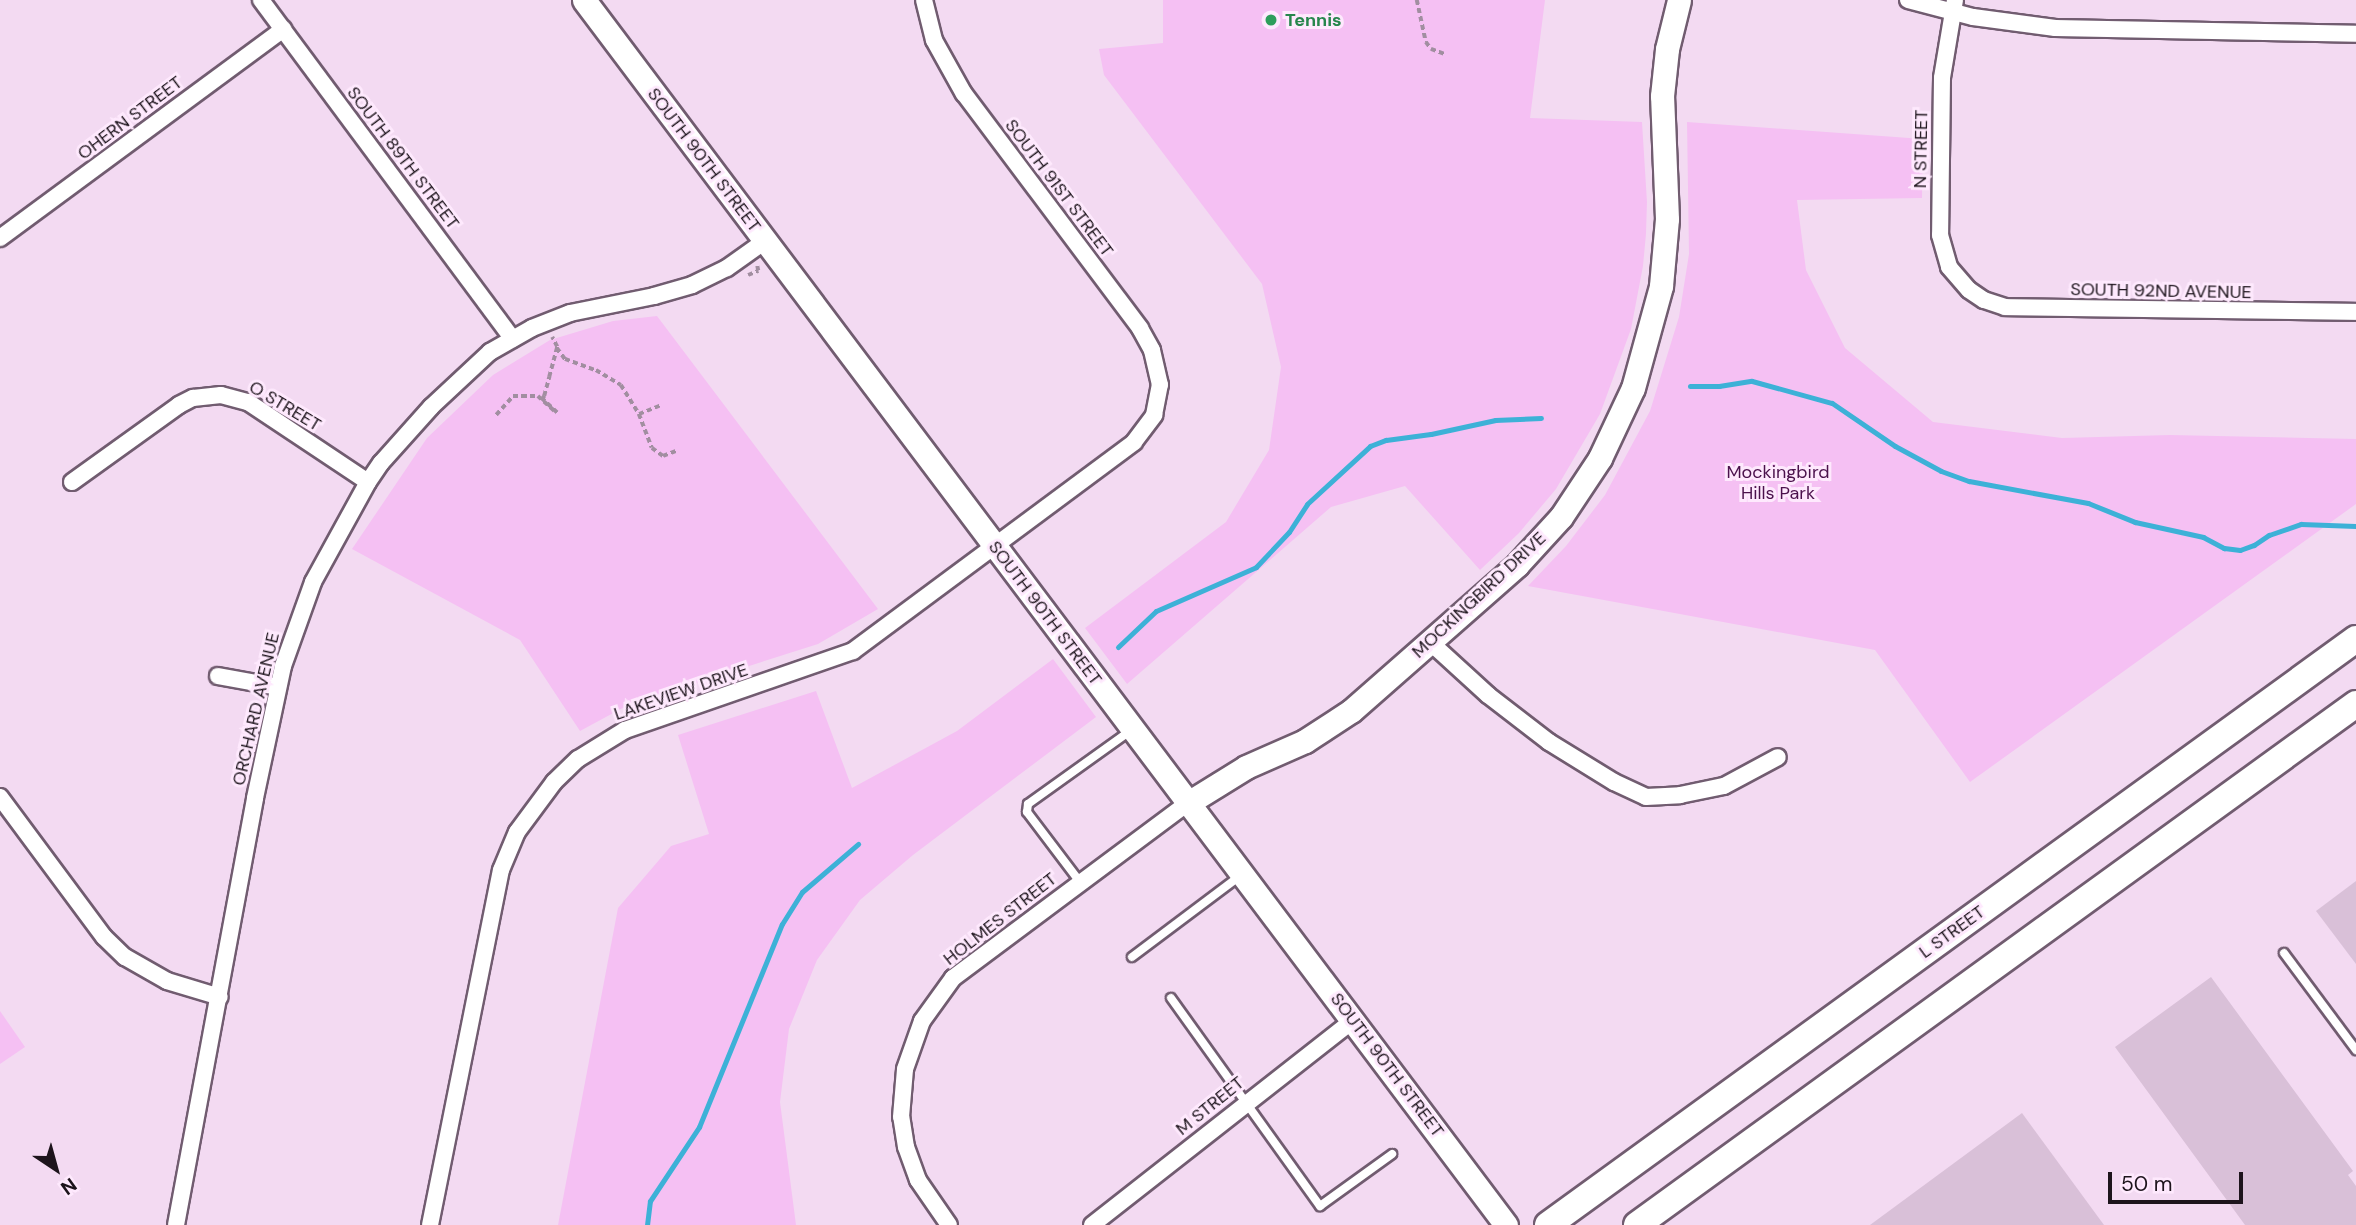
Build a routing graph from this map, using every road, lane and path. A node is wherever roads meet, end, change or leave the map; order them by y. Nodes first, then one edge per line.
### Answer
1 (261, 0) edge
2 (924, 0) edge
3 (1417, 0) edge
4 (1679, 0) edge
5 (1908, 0) edge
6 (592, 3) edge
7 (1954, 6) edge
8 (283, 29) junction
9 (2356, 34) edge
10 (1445, 54) dead end
11 (0, 238) edge
12 (765, 241) junction
13 (1969, 290) joint
14 (2356, 312) edge
15 (552, 337) dead end
16 (513, 339) junction
17 (557, 347) junction
18 (1159, 398) joint
19 (661, 405) dead end
20 (639, 414) junction
21 (496, 415) dead end
22 (676, 451) dead end
23 (72, 482) dead end
24 (368, 482) junction
25 (995, 547) junction
26 (2356, 639) edge
27 (1430, 642) junction
28 (218, 676) dead end
29 (278, 687) junction
30 (2356, 704) edge
31 (1132, 729) junction
32 (1777, 757) dead end
33 (0, 797) edge
34 (1188, 803) junction
35 (1242, 874) junction
36 (1080, 882) junction
37 (2284, 953) dead end
38 (1132, 957) dead end
39 (220, 997) junction
40 (1171, 998) dead end
41 (1353, 1020) junction
42 (2356, 1050) edge
43 (1246, 1101) junction
44 (1392, 1154) dead end
45 (176, 1225) edge
46 (430, 1225) edge
47 (949, 1225) edge
48 (1092, 1225) edge
49 (1506, 1225) edge
50 (1548, 1225) edge
51 (1637, 1225) edge

1 - 8 street, SOUTH 89TH STREET
2 - 18 street, SOUTH 91ST STREET
3 - 10 path
4 - 27 street, MOCKINGBIRD DRIVE
5 - 7 street
6 - 12 street, SOUTH 90TH STREET
7 - 9 street
7 - 13 street, N STREET
8 - 11 street, OHERN STREET
8 - 16 street, SOUTH 89TH STREET
12 - 16 street, ORCHARD AVENUE
12 - 25 street, SOUTH 90TH STREET
13 - 14 street, SOUTH 92ND AVENUE
15 - 17 path
16 - 24 street, ORCHARD AVENUE
17 - 20 path
17 - 21 path
18 - 25 street, LAKEVIEW DRIVE
19 - 20 path
20 - 22 path
23 - 24 street, O STREET
24 - 29 street, ORCHARD AVENUE
25 - 31 street, SOUTH 90TH STREET
25 - 46 street, LAKEVIEW DRIVE
26 - 50 main road, L STREET
27 - 32 street
27 - 34 street, MOCKINGBIRD DRIVE
28 - 29 street
29 - 39 street, ORCHARD AVENUE
30 - 51 main road
31 - 34 street, SOUTH 90TH STREET
31 - 36 lane
33 - 39 street
34 - 35 street, SOUTH 90TH STREET
34 - 36 street, HOLMES STREET
35 - 38 lane
35 - 41 street, SOUTH 90TH STREET
36 - 47 street, HOLMES STREET
37 - 42 lane
39 - 45 street, ORCHARD AVENUE
40 - 43 lane
41 - 43 street, M STREET
41 - 49 street, SOUTH 90TH STREET
43 - 44 lane
43 - 48 street, M STREET

